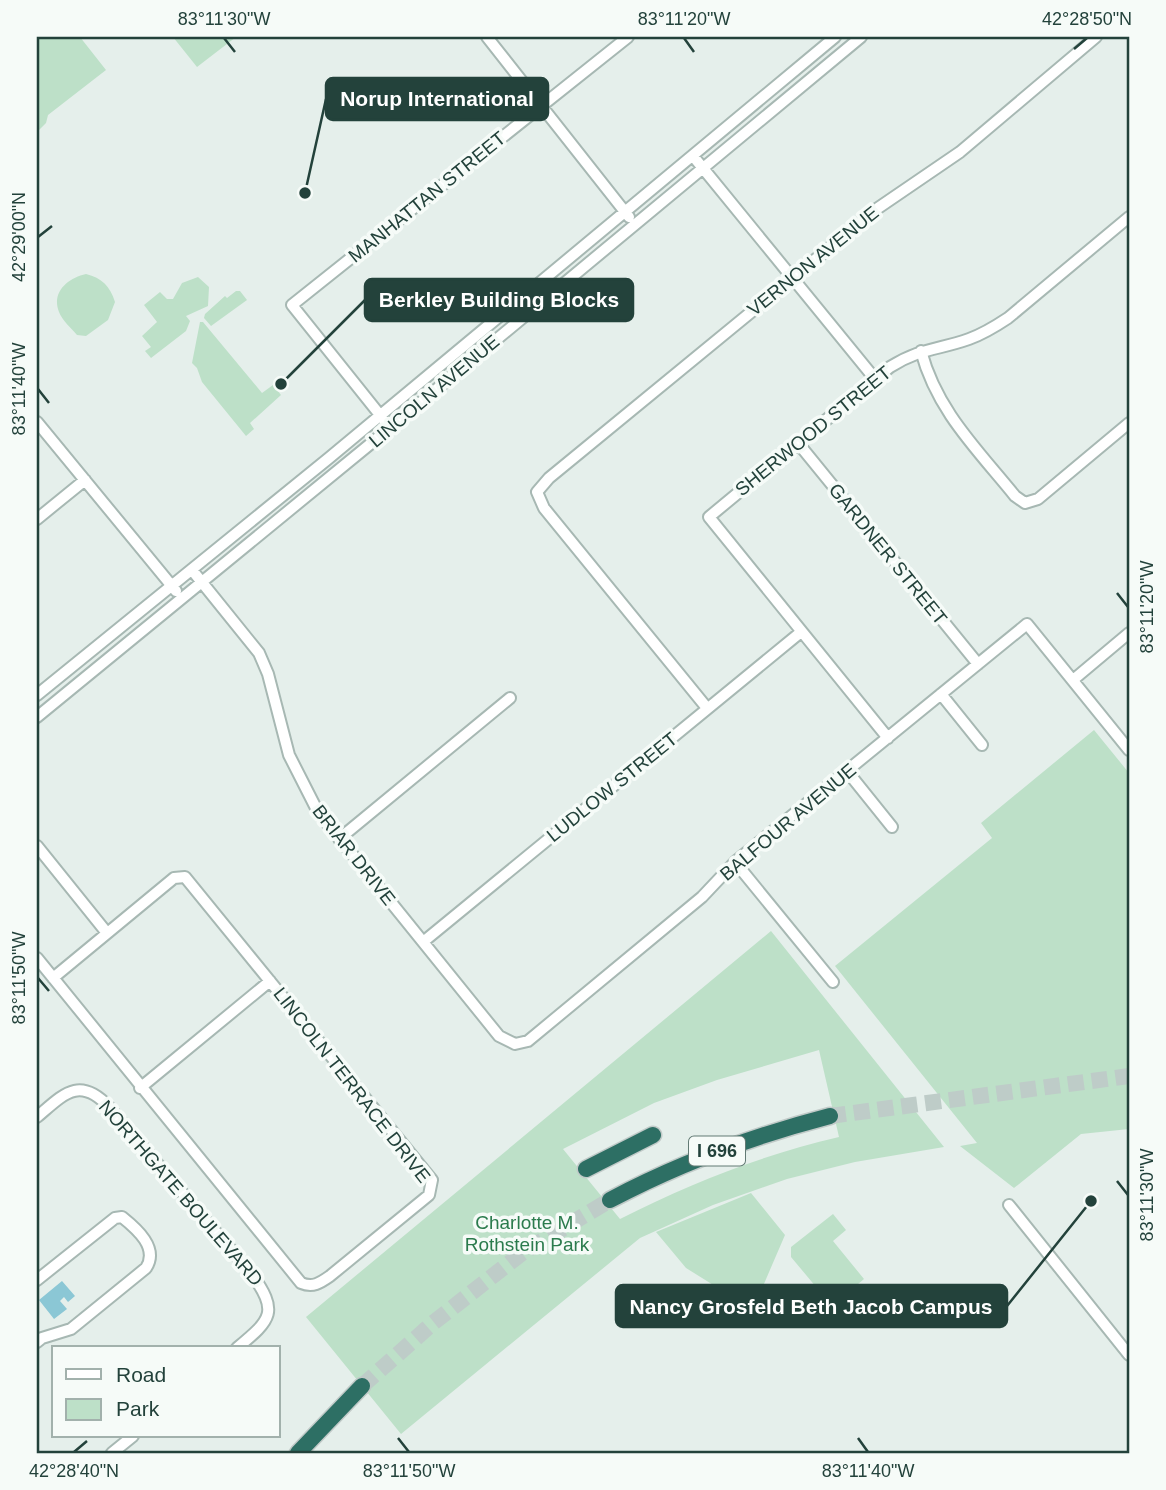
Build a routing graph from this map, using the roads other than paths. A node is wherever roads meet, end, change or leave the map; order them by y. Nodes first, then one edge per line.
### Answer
1 (487, 37) edge
2 (628, 37) edge
3 (835, 37) edge
4 (861, 37) edge
5 (1096, 37) edge
6 (542, 106) junction
7 (693, 156) junction
8 (703, 169) junction
9 (625, 212) junction
10 (1129, 217) edge
11 (635, 224) junction
12 (793, 278) junction
13 (921, 351) junction
14 (876, 379) junction
15 (380, 415) junction
16 (37, 422) edge
17 (1129, 423) edge
18 (391, 427) junction
19 (798, 443) junction
20 (329, 458) junction
21 (339, 470) junction
22 (85, 480) junction
23 (37, 519) edge
24 (251, 522) junction
25 (261, 534) junction
26 (232, 537) junction
27 (242, 550) junction
28 (191, 570) junction
29 (202, 583) junction
30 (172, 586) junction
31 (182, 598) junction
32 (801, 632) junction
33 (1129, 633) edge
34 (978, 664) junction
35 (1073, 680) junction
36 (941, 694) junction
37 (37, 695) edge
38 (510, 698) dead end
39 (707, 708) junction
40 (37, 717) edge
41 (888, 738) junction
42 (982, 745) dead end
43 (1129, 750) edge
44 (847, 771) junction
45 (892, 827) dead end
46 (339, 839) junction
47 (37, 846) edge
48 (735, 862) junction
49 (107, 933) junction
50 (423, 942) junction
51 (37, 958) edge
52 (53, 978) junction
53 (270, 981) junction
54 (833, 982) dead end
55 (515, 1044) joint
56 (140, 1087) junction
57 (831, 1116) tunnel mouth
58 (37, 1117) edge
59 (653, 1135) dead end
60 (586, 1169) dead end
61 (610, 1200) tunnel mouth
62 (1009, 1205) dead end
63 (37, 1280) edge
64 (37, 1342) edge
65 (240, 1346) edge
66 (1129, 1355) edge
67 (362, 1386) tunnel mouth
68 (131, 1438) edge
69 (112, 1453) edge
70 (298, 1453) edge

1 - 6 street
2 - 6 street, MANHATTAN STREET
3 - 7 street, LINCOLN AVENUE
4 - 8 street, LINCOLN AVENUE
5 - 12 street, VERNON AVENUE
6 - 9 street
6 - 15 street, MANHATTAN STREET
7 - 8 street
7 - 9 street, LINCOLN AVENUE
8 - 11 street, LINCOLN AVENUE
8 - 12 street
9 - 11 street
9 - 15 street, LINCOLN AVENUE
10 - 13 street, SHERWOOD STREET
11 - 18 street, LINCOLN AVENUE
12 - 14 street
12 - 39 street, VERNON AVENUE
13 - 14 street, SHERWOOD STREET
13 - 17 street
14 - 19 street, SHERWOOD STREET
15 - 18 street
15 - 20 street, LINCOLN AVENUE
16 - 22 street
18 - 21 street, LINCOLN AVENUE
19 - 32 street, SHERWOOD STREET
19 - 34 street, GARDNER STREET
20 - 21 street
20 - 24 street, LINCOLN AVENUE
21 - 25 street, LINCOLN AVENUE
22 - 23 street
22 - 30 street
24 - 25 street
24 - 26 street, LINCOLN AVENUE
25 - 27 street, LINCOLN AVENUE
26 - 27 street
26 - 28 street, LINCOLN AVENUE
27 - 29 street, LINCOLN AVENUE
28 - 29 street, BRIAR DRIVE
28 - 30 street, LINCOLN AVENUE
29 - 31 street, LINCOLN AVENUE
29 - 46 street, BRIAR DRIVE
30 - 31 street
30 - 37 street, LINCOLN AVENUE
31 - 40 street, LINCOLN AVENUE
32 - 39 street, LUDLOW STREET
32 - 41 street
33 - 35 street
34 - 35 street, BALFOUR AVENUE
34 - 36 street, BALFOUR AVENUE
35 - 43 street
36 - 41 street, BALFOUR AVENUE
36 - 42 street
38 - 46 street
39 - 50 street, LUDLOW STREET
41 - 44 street, BALFOUR AVENUE
44 - 45 street
44 - 48 street, BALFOUR AVENUE
46 - 50 street, BRIAR DRIVE
47 - 49 street
48 - 54 street
48 - 55 street, BALFOUR AVENUE
49 - 52 street, LINCOLN TERRACE DRIVE
49 - 53 street, LINCOLN TERRACE DRIVE
50 - 55 street, BRIAR DRIVE
51 - 52 street, LINCOLN TERRACE DRIVE
52 - 56 street, LINCOLN TERRACE DRIVE
53 - 56 street, LINCOLN TERRACE DRIVE
53 - 56 street, LINCOLN TERRACE DRIVE
57 - 61 highway, I 696
58 - 65 street, NORTHGATE BOULEVARD
59 - 60 highway
62 - 66 street
63 - 64 street
67 - 70 highway
68 - 69 street

